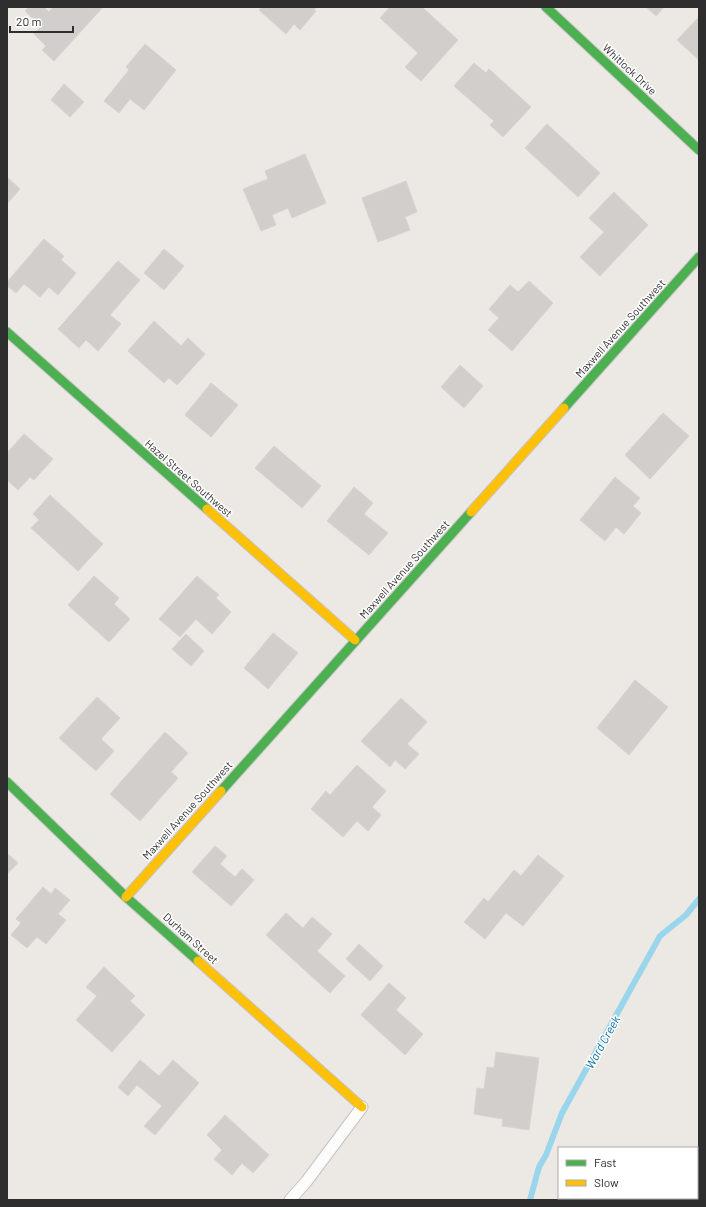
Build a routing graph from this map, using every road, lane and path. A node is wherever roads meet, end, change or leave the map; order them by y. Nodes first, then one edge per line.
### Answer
1 (546, 7) edge
2 (699, 150) edge
3 (699, 257) edge
4 (7, 332) edge
5 (355, 640) junction
6 (7, 782) edge
7 (126, 896) junction
8 (362, 1107) joint
9 (290, 1200) edge

1 - 2 street, Whitlock Drive
3 - 5 street, Maxwell Avenue Southwest
4 - 5 street, Hazel Street Southwest
5 - 7 street, Maxwell Avenue Southwest
6 - 7 street, Durham Street
7 - 8 street, Durham Street
8 - 9 lane

